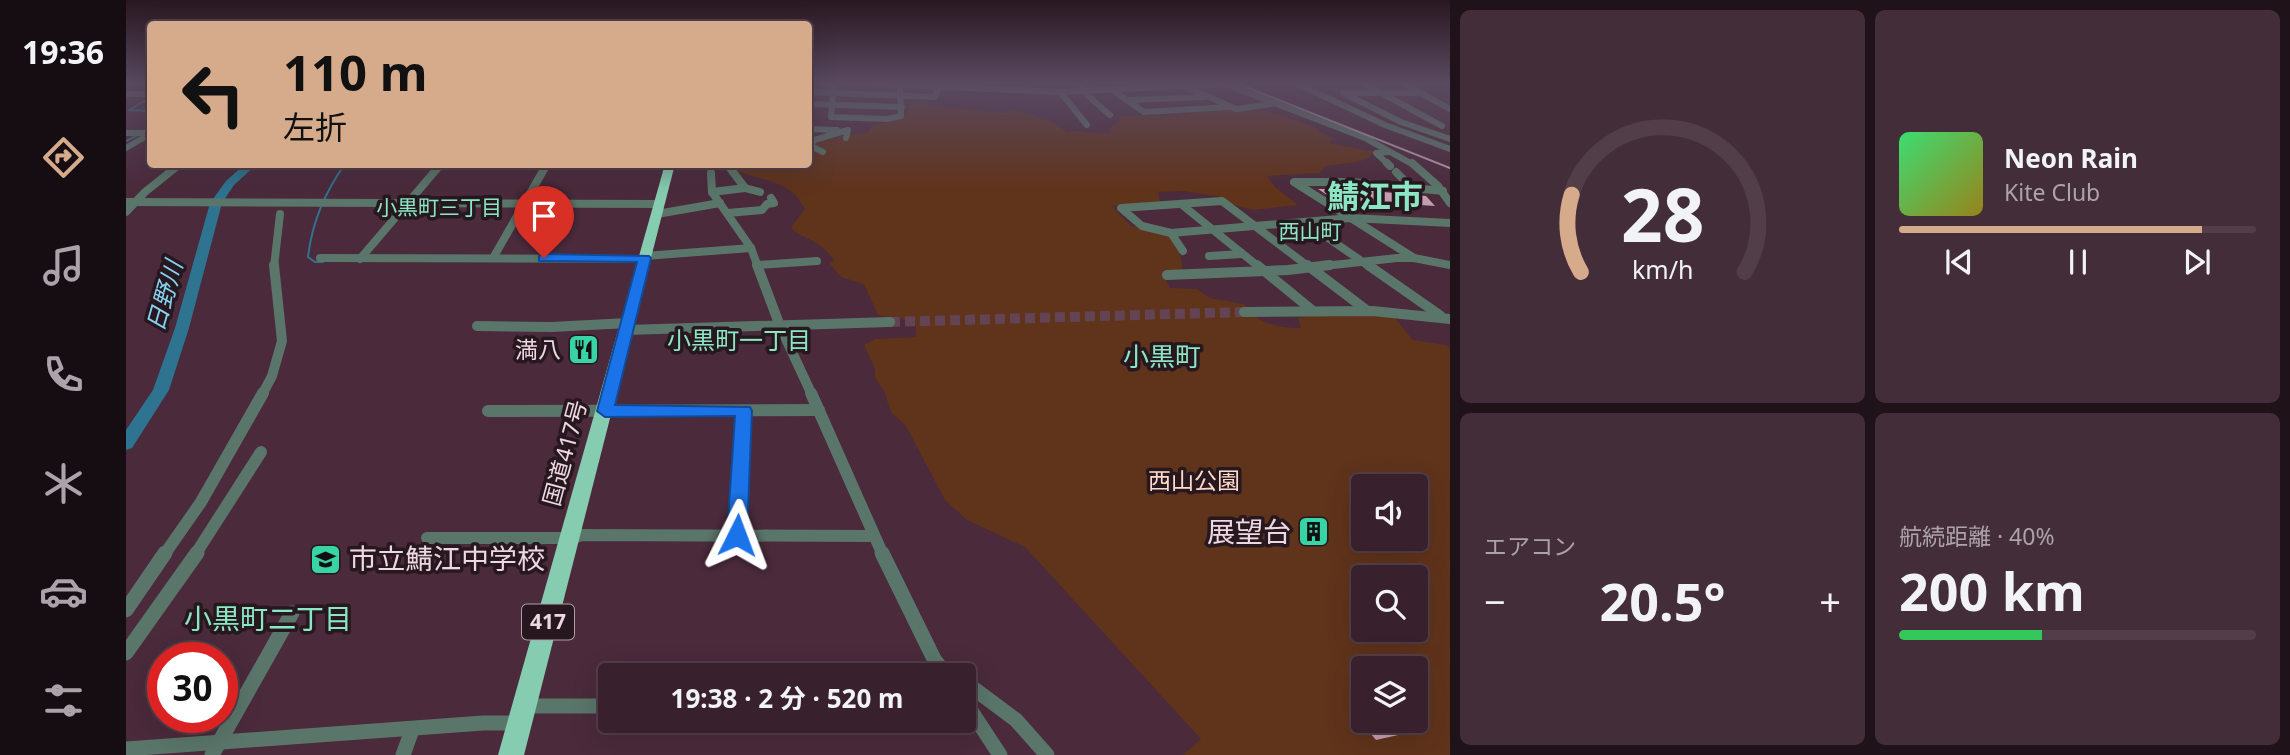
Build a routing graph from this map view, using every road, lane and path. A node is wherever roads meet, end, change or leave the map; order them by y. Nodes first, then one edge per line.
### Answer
1 (848, 118) edge
2 (857, 118) edge
3 (891, 118) edge
4 (1081, 118) edge
5 (1311, 118) edge
6 (1369, 118) edge
7 (1395, 118) edge
8 (1428, 118) edge
9 (1087, 125) dead end
10 (1442, 126) junction
11 (1450, 126) edge
12 (1413, 127) junction
13 (812, 130) edge
14 (126, 133) edge
15 (147, 133) edge
16 (847, 134) junction
17 (147, 135) edge
18 (1450, 139) edge
19 (812, 144) edge
20 (812, 146) edge
21 (126, 148) edge
22 (1448, 148) edge
23 (1428, 149) dead end
24 (823, 152) dead end
25 (1392, 152) junction
26 (175, 168) edge
27 (438, 168) edge
28 (545, 168) edge
29 (669, 168) edge
30 (730, 168) edge
31 (711, 173) dead end
32 (745, 188) junction
33 (1412, 188) junction
34 (1443, 191) junction
35 (712, 192) junction
36 (760, 192) dead end
37 (771, 198) dead end
38 (133, 201) edge
39 (1450, 203) edge
40 (720, 204) junction
41 (1181, 204) junction
42 (407, 205) junction
43 (524, 205) junction
44 (659, 209) junction
45 (126, 212) edge
46 (728, 213) junction
47 (280, 214) dead end
48 (1351, 218) junction
49 (1306, 222) junction
50 (1450, 223) edge
51 (1256, 226) junction
52 (1212, 230) junction
53 (1171, 233) junction
54 (751, 248) junction
55 (1183, 251) dead end
56 (1242, 254) junction
57 (1209, 256) dead end
58 (645, 257) junction
59 (320, 258) dead end
60 (493, 258) junction
61 (1414, 258) junction
62 (360, 259) junction
63 (817, 261) dead end
64 (1362, 262) junction
65 (758, 265) junction
66 (1450, 265) edge
67 (1311, 267) junction
68 (1265, 271) junction
69 (1167, 275) dead end
70 (1365, 309) junction
71 (1312, 310) junction
72 (1244, 312) tunnel mouth
73 (1447, 319) edge
74 (890, 322) tunnel mouth
75 (477, 326) dead end
76 (780, 326) junction
77 (627, 327) junction
78 (819, 410) junction
79 (488, 411) dead end
80 (605, 411) junction
81 (744, 411) junction
82 (261, 452) dead end
83 (737, 535) junction
84 (873, 536) junction
85 (572, 537) junction
86 (427, 538) dead end
87 (126, 610) edge
88 (292, 613) dead end
89 (126, 653) edge
90 (937, 663) edge
91 (976, 690) edge
92 (598, 707) edge
93 (522, 715) junction
94 (976, 719) edge
95 (412, 730) junction
96 (215, 749) edge
97 (128, 751) edge
98 (403, 755) edge
99 (511, 755) edge
100 (1000, 755) edge
101 (1047, 755) edge

1 - 16 street
2 - 3 street
4 - 9 street
5 - 25 street
6 - 22 street
7 - 12 street
8 - 10 street
10 - 11 street
10 - 12 street
12 - 18 street
13 - 16 street
14 - 15 street
16 - 19 street
17 - 21 street
20 - 24 street
22 - 23 street
25 - 33 street
25 - 34 street
26 - 38 street
27 - 42 street
28 - 43 street
29 - 44 highway, 国道417号 / 417
30 - 32 street
31 - 35 street
32 - 35 street
32 - 36 street
33 - 34 street
33 - 48 street
34 - 39 street
35 - 40 street
37 - 46 street
38 - 42 street
38 - 45 street
40 - 44 street
40 - 46 street
41 - 51 street
41 - 52 street
41 - 53 street
42 - 43 street
42 - 62 street
43 - 44 street
43 - 60 street
44 - 58 highway, 国道417号 / 417
46 - 54 street
47 - 87 street
48 - 49 street
48 - 50 street
48 - 61 street
49 - 51 street
49 - 64 street
51 - 52 street
51 - 67 street
52 - 53 street
52 - 56 street
53 - 55 street
54 - 58 street
54 - 65 street
56 - 57 street
56 - 68 street
58 - 60 street
58 - 77 highway, 国道417号 / 417
59 - 62 street
60 - 62 street
61 - 64 street
61 - 66 street
63 - 65 street
64 - 67 street
64 - 73 street
65 - 76 street
67 - 68 street
67 - 70 street
68 - 69 street
68 - 71 street
70 - 71 street
70 - 73 street
71 - 72 street
74 - 76 street
75 - 77 street
76 - 77 street
76 - 78 street
77 - 80 highway, 国道417号 / 417
78 - 81 street
78 - 84 street
79 - 80 street
80 - 81 street
80 - 85 highway, 国道417号 / 417
81 - 83 street
82 - 89 street
83 - 84 street
83 - 85 street
84 - 90 street
85 - 86 street
85 - 93 highway, 国道417号 / 417
88 - 96 street
91 - 101 street
92 - 93 street
93 - 95 street
93 - 99 highway, 国道417号 / 417
94 - 100 street
95 - 96 street
95 - 98 street
96 - 97 street

